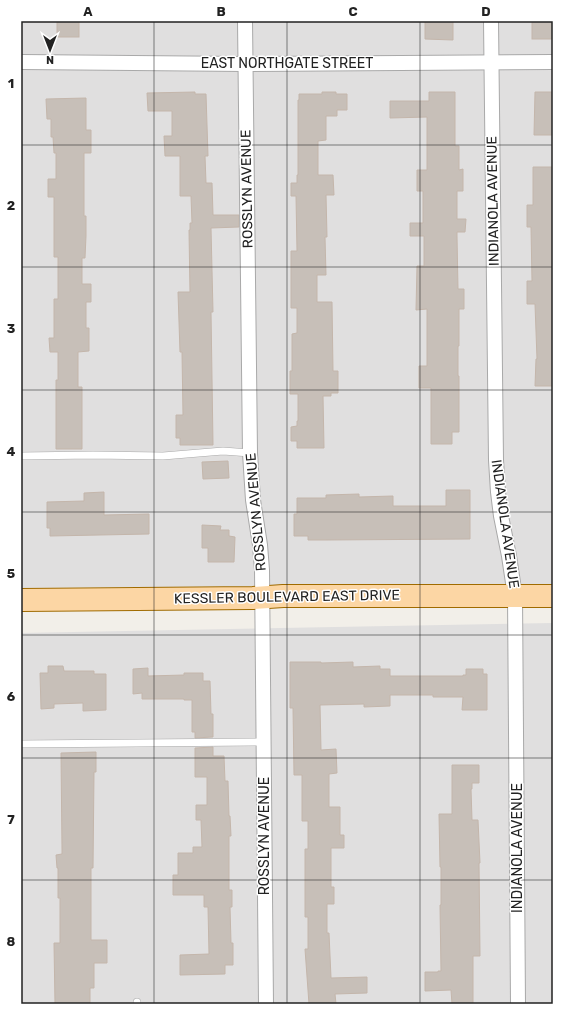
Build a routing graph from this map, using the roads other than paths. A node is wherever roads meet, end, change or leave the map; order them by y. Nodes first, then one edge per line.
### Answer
1 (245, 21) edge
2 (491, 21) edge
3 (21, 62) edge
4 (492, 62) junction
5 (553, 62) edge
6 (245, 64) junction
7 (250, 453) junction
8 (21, 456) edge
9 (515, 596) junction
10 (553, 596) edge
11 (262, 597) junction
12 (21, 600) edge
13 (263, 742) junction
14 (21, 744) edge
15 (266, 1004) edge
16 (518, 1004) edge

1 - 6 street, ROSSLYN AVENUE
2 - 4 street, INDIANOLA AVENUE
3 - 6 street, EAST NORTHGATE STREET
4 - 5 street, EAST NORTHGATE STREET
4 - 6 street, EAST NORTHGATE STREET
4 - 9 street, INDIANOLA AVENUE
6 - 7 street, ROSSLYN AVENUE
7 - 8 lane
7 - 11 street, ROSSLYN AVENUE
9 - 10 main road, KESSLER BOULEVARD EAST DRIVE
9 - 11 main road, KESSLER BOULEVARD EAST DRIVE
9 - 16 street, INDIANOLA AVENUE
11 - 12 main road, KESSLER BOULEVARD EAST DRIVE
11 - 13 street, ROSSLYN AVENUE
13 - 14 lane
13 - 15 street, ROSSLYN AVENUE

